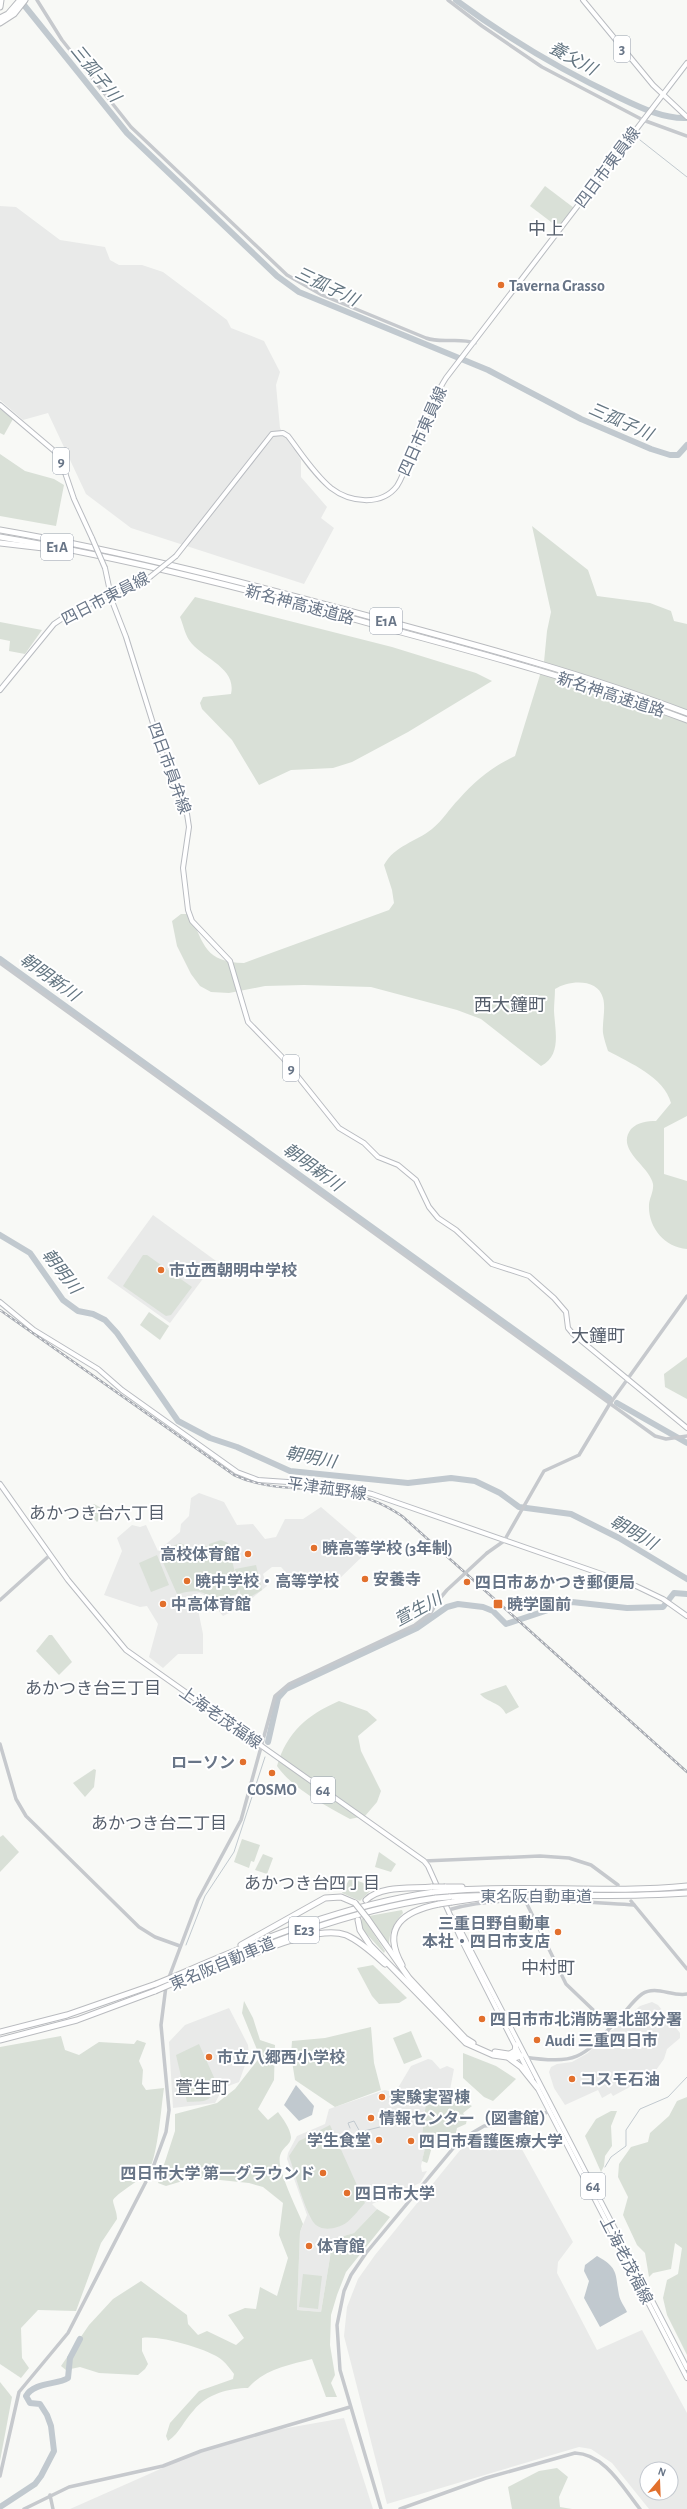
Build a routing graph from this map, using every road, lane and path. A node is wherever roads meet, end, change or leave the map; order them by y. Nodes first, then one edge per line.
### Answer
1 (1, 0) edge
2 (20, 0) edge
3 (25, 0) edge
4 (37, 0) edge
5 (448, 0) edge
6 (583, 0) edge
7 (0, 7) edge
8 (16, 8) junction
9 (0, 18) edge
10 (0, 22) edge
11 (687, 63) edge
12 (663, 95) junction
13 (687, 117) edge
14 (643, 120) junction
15 (687, 136) edge
16 (475, 343) junction
17 (0, 405) edge
18 (0, 527) edge
19 (0, 530) edge
20 (0, 537) edge
21 (0, 543) edge
22 (81, 545) junction
23 (114, 559) junction
24 (111, 596) junction
25 (0, 690) edge
26 (687, 713) edge
27 (687, 720) edge
28 (0, 963) edge
29 (687, 1296) edge
30 (0, 1302) edge
31 (628, 1379) junction
32 (609, 1405) junction
33 (687, 1428) edge
34 (686, 1436) edge
35 (0, 1484) edge
36 (505, 1539) junction
37 (50, 1555) junction
38 (0, 1600) edge
39 (687, 1616) edge
40 (0, 1744) edge
41 (262, 1745) junction
42 (424, 1861) junction
43 (618, 1885) dead end
44 (687, 1886) edge
45 (433, 1890) junction
46 (687, 1893) edge
47 (450, 1899) junction
48 (366, 1900) dead end
49 (631, 1901) dead end
50 (526, 1902) junction
51 (634, 1906) junction
52 (448, 1910) junction
53 (358, 1920) dead end
54 (180, 1946) junction
55 (202, 1964) junction
56 (687, 1969) edge
57 (204, 1971) junction
58 (402, 1978) junction
59 (409, 1978) junction
60 (687, 1994) edge
61 (611, 2027) junction
62 (0, 2032) edge
63 (0, 2040) edge
64 (516, 2046) junction
65 (509, 2056) junction
66 (524, 2057) junction
67 (537, 2088) junction
68 (548, 2110) junction
69 (555, 2111) junction
70 (687, 2368) edge
71 (687, 2378) edge
72 (350, 2407) junction
73 (0, 2476) edge
74 (50, 2495) junction
75 (24, 2509) edge
76 (53, 2509) edge
77 (381, 2509) edge
78 (400, 2509) edge
79 (640, 2509) edge

1 - 7 highway
2 - 8 highway
3 - 8 highway
4 - 16 street
5 - 14 street
6 - 12 main road, 3
8 - 9 highway
8 - 10 highway
11 - 12 main road, 四日市東員線
12 - 13 main road, 3
12 - 14 main road, 四日市東員線
14 - 15 street
14 - 16 main road, 四日市東員線
16 - 24 main road, 四日市東員線, bridge
17 - 24 main road, 四日市員弁線 / 9, bridge
18 - 22 highway
19 - 22 highway, 新名神高速道路 / E1A
20 - 23 highway, 新名神高速道路 / E1A
21 - 23 highway
22 - 26 highway, 新名神高速道路 / E1A
23 - 27 highway, 新名神高速道路 / E1A
24 - 25 main road, 四日市東員線
24 - 31 main road, 四日市員弁線 / 9
28 - 32 street
29 - 31 street
30 - 36 main road, 平津菰野線
31 - 32 street
31 - 33 main road, 四日市員弁線 / 9
32 - 34 street
32 - 36 street
35 - 37 main road, 上海老茂福線 / 64
36 - 39 main road, 平津菰野線
36 - 41 street, bridge
37 - 38 street
37 - 41 main road, 上海老茂福線 / 64
40 - 54 street
41 - 42 main road, 上海老茂福線 / 64
41 - 54 street
42 - 43 street
42 - 52 main road, 上海老茂福線 / 64
44 - 45 highway, 東名阪自動車道, bridge
45 - 48 highway
45 - 55 highway, 東名阪自動車道 / E23
46 - 47 highway, 東名阪自動車道
47 - 57 highway, 東名阪自動車道 / E23, bridge
47 - 59 highway, bridge
49 - 51 street
50 - 51 street
50 - 52 street
50 - 61 street
51 - 56 street
52 - 64 main road, 上海老茂福線 / 64
52 - 66 main road, 上海老茂福線 / 64
53 - 58 highway
54 - 73 street
55 - 59 highway, bridge
55 - 62 highway, 東名阪自動車道 / E23, bridge
57 - 58 highway
57 - 63 highway, 東名阪自動車道 / E23, bridge
58 - 65 highway
59 - 65 highway
60 - 61 street
61 - 66 street
64 - 65 highway
64 - 66 main road, 上海老茂福線 / 64
65 - 66 highway
65 - 67 highway
66 - 67 main road, 上海老茂福線 / 64
66 - 69 main road, 上海老茂福線 / 64
67 - 68 main road, 上海老茂福線 / 64
68 - 69 street
68 - 71 main road, 上海老茂福線 / 64
68 - 72 street
69 - 70 main road, 上海老茂福線 / 64
72 - 74 street
72 - 77 street
74 - 75 street
74 - 76 street
78 - 79 street

